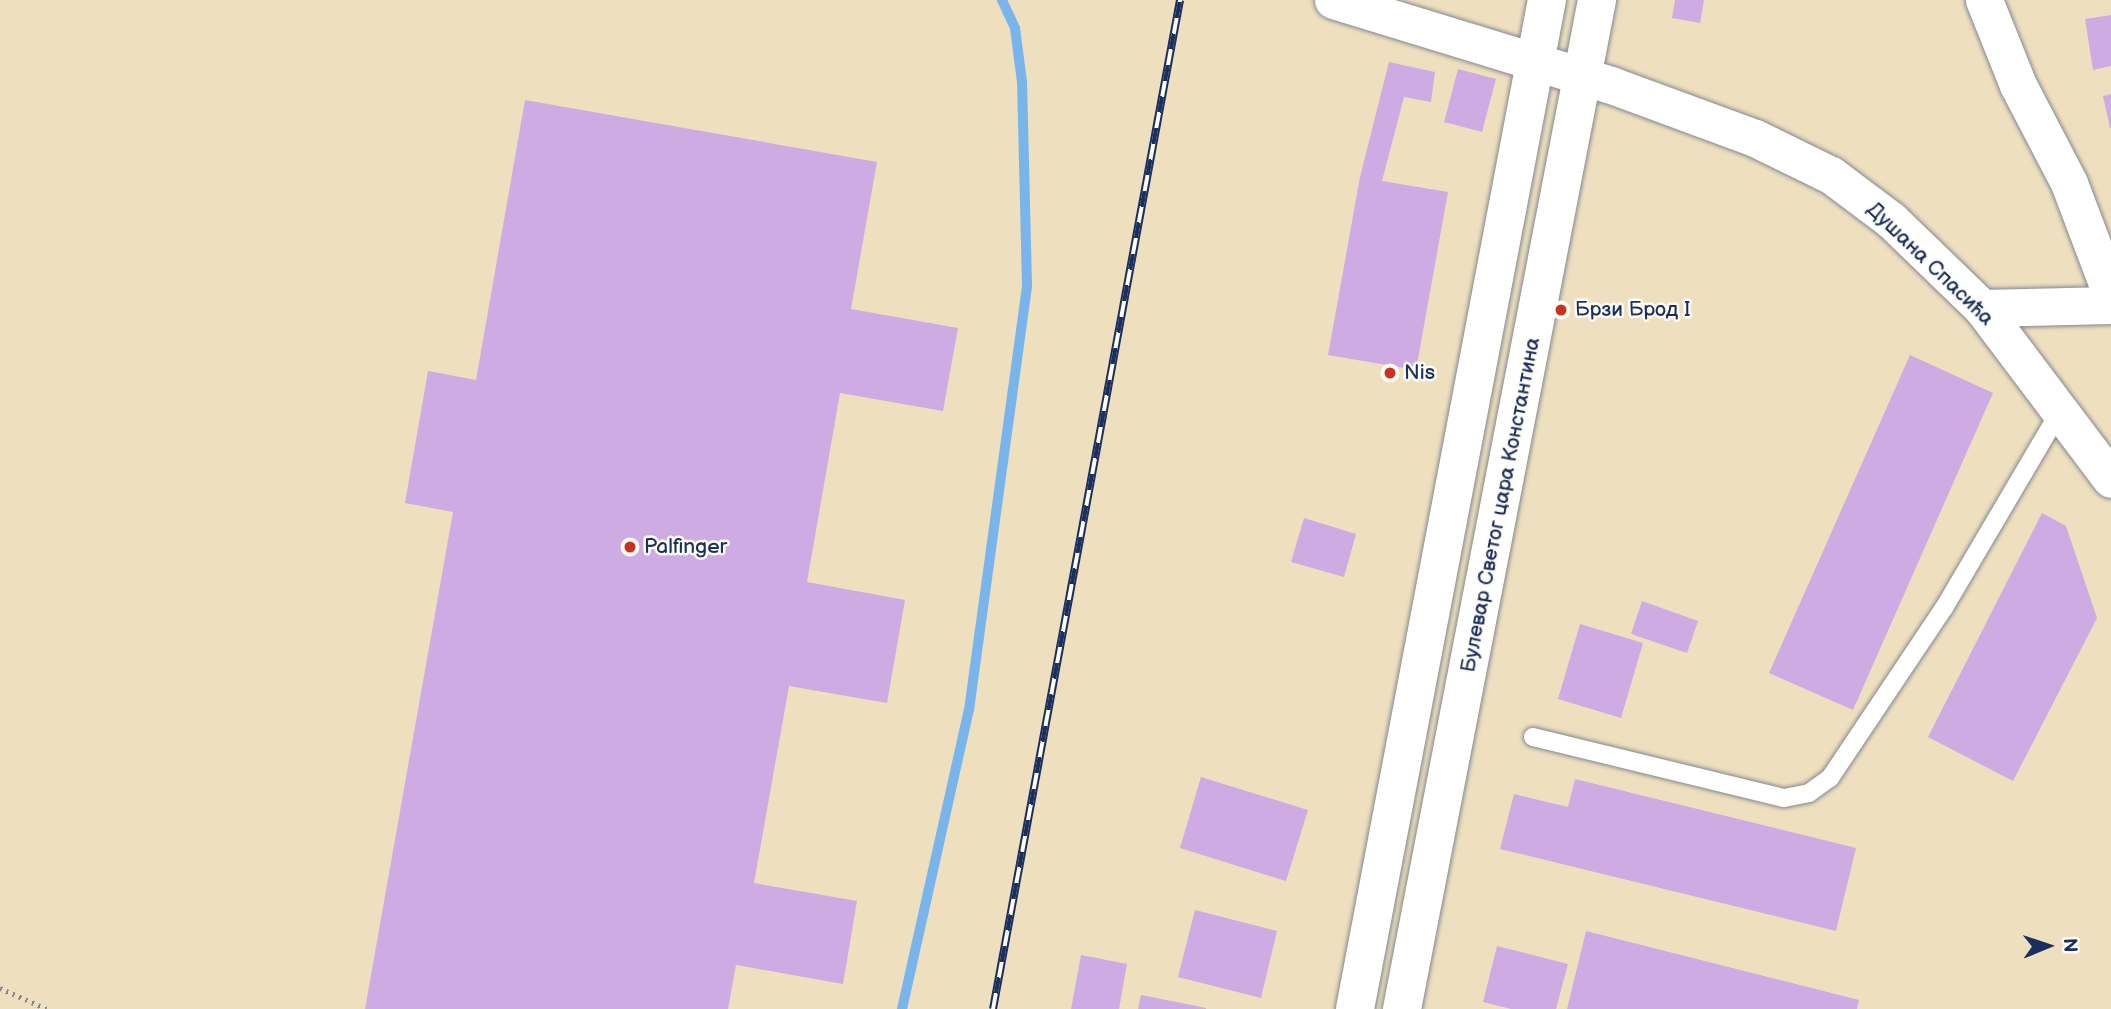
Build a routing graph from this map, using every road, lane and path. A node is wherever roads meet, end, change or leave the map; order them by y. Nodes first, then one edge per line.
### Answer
1 (1333, 0) edge
2 (1547, 0) edge
3 (1597, 0) edge
4 (1984, 0) edge
5 (1536, 61) junction
6 (1583, 76) junction
7 (2111, 295) edge
8 (2111, 305) edge
9 (1982, 308) junction
10 (2060, 411) junction
11 (2111, 479) edge
12 (1533, 737) dead end
13 (0, 988) edge
14 (47, 1009) edge
15 (1355, 1009) edge
16 (1402, 1009) edge

1 - 5 street, Душана Спасића
2 - 5 main road
3 - 6 main road, Булевар Светог цара Константина
4 - 7 street
5 - 6 street, Душана Спасића
5 - 15 main road
6 - 9 street, Душана Спасића
6 - 16 main road, Булевар Светог цара Константина
8 - 9 street
9 - 10 street, Душана Спасића
10 - 11 street, Душана Спасића
10 - 12 lane
13 - 14 path

